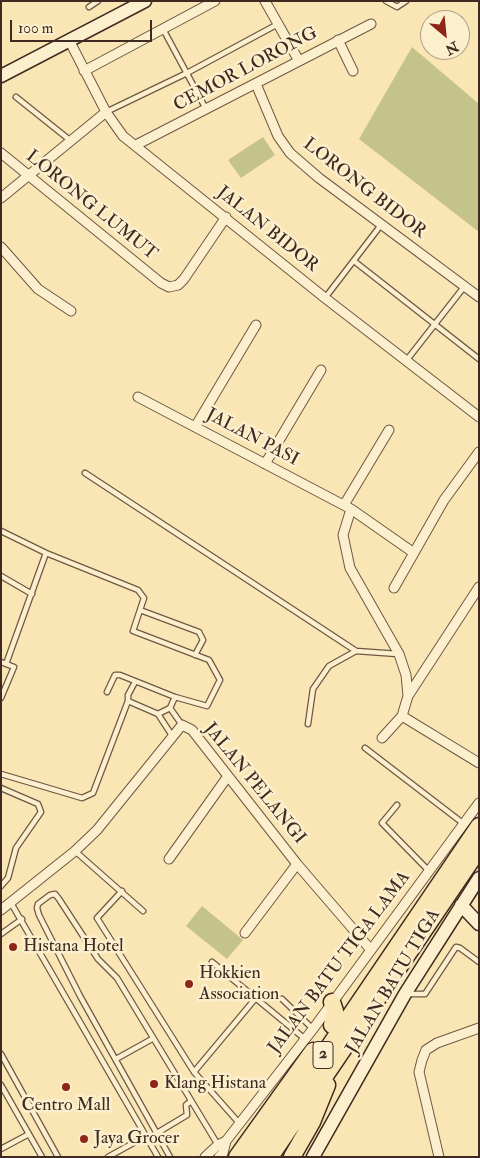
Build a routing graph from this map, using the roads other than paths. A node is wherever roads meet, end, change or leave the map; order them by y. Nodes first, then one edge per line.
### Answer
1 (98, 1) edge
2 (215, 1) edge
3 (265, 1) edge
4 (386, 1) edge
5 (406, 1) edge
6 (141, 2) edge
7 (89, 7) dead end
8 (278, 24) junction
9 (371, 24) dead end
10 (163, 29) junction
11 (68, 40) junction
12 (338, 40) junction
13 (299, 61) junction
14 (84, 71) junction
15 (353, 71) dead end
16 (187, 73) junction
17 (1, 76) edge
18 (256, 84) junction
19 (16, 97) dead end
20 (207, 110) junction
21 (106, 112) junction
22 (71, 141) junction
23 (136, 145) junction
24 (1, 153) edge
25 (29, 176) junction
26 (1, 198) edge
27 (226, 218) junction
28 (382, 223) junction
29 (1, 247) edge
30 (354, 261) junction
31 (464, 287) junction
32 (479, 297) edge
33 (324, 298) junction
34 (71, 311) dead end
35 (256, 325) dead end
36 (435, 326) junction
37 (479, 359) edge
38 (406, 361) junction
39 (322, 370) dead end
40 (138, 397) dead end
41 (479, 417) edge
42 (195, 427) junction
43 (389, 430) dead end
44 (479, 452) edge
45 (265, 464) junction
46 (85, 473) dead end
47 (347, 507) junction
48 (1, 531) edge
49 (414, 553) junction
50 (46, 554) junction
51 (1, 576) edge
52 (479, 587) edge
53 (394, 588) dead end
54 (32, 594) junction
55 (140, 610) junction
56 (356, 651) junction
57 (399, 654) junction
58 (195, 655) junction
59 (4, 663) edge
60 (135, 682) junction
61 (107, 692) dead end
62 (408, 696) junction
63 (175, 697) junction
64 (1, 698) edge
65 (128, 701) junction
66 (170, 708) junction
67 (158, 714) junction
68 (402, 716) junction
69 (308, 724) dead end
70 (182, 725) junction
71 (173, 737) junction
72 (382, 738) dead end
73 (365, 748) dead end
74 (479, 763) edge
75 (1, 774) edge
76 (228, 776) junction
77 (1, 788) edge
78 (479, 803) edge
79 (397, 805) dead end
80 (471, 825) edge
81 (479, 849) edge
82 (75, 851) junction
83 (169, 859) dead end
84 (298, 864) junction
85 (429, 871) junction
86 (479, 878) edge
87 (1, 886) edge
88 (122, 891) junction
89 (11, 902) junction
90 (461, 905) junction
91 (1, 910) edge
92 (143, 911) dead end
93 (22, 920) junction
94 (479, 924) edge
95 (245, 933) dead end
96 (1, 934) edge
97 (371, 950) junction
98 (212, 962) dead end
99 (479, 962) edge
100 (405, 994) junction
101 (363, 997) junction
102 (255, 999) junction
103 (282, 999) dead end
104 (332, 1002) junction
105 (332, 1025) junction
106 (479, 1028) edge
107 (313, 1029) junction
108 (152, 1039) junction
109 (304, 1039) junction
110 (1, 1054) edge
111 (337, 1057) junction
112 (116, 1059) junction
113 (194, 1072) junction
114 (1, 1085) edge
115 (191, 1101) junction
116 (240, 1124) junction
117 (158, 1133) junction
118 (29, 1134) junction
119 (146, 1136) junction
120 (222, 1143) junction
121 (1, 1149) edge
122 (226, 1156) edge
123 (42, 1157) edge
124 (58, 1157) edge
125 (108, 1157) edge
126 (158, 1157) edge
127 (170, 1157) edge
128 (205, 1157) edge
129 (254, 1157) edge
130 (270, 1157) edge
131 (292, 1157) edge
132 (313, 1157) edge
133 (439, 1157) edge

1 - 7 lane
2 - 10 street
3 - 8 street
4 - 5 lane
6 - 11 street
8 - 13 street
8 - 16 lane
9 - 12 street, CEMOR LORONG
10 - 14 street
10 - 16 lane
11 - 14 street, JALAN BIDOR
11 - 17 street
12 - 13 street, CEMOR LORONG
12 - 15 street
13 - 18 street, CEMOR LORONG
14 - 21 street, JALAN BIDOR
16 - 20 lane
16 - 21 lane
18 - 20 street, CEMOR LORONG
18 - 28 street, LORONG BIDOR
19 - 22 lane
20 - 23 street, CEMOR LORONG
21 - 22 street
21 - 23 street, JALAN BIDOR
22 - 25 street
23 - 27 street, JALAN BIDOR
24 - 25 street, LORONG LUMUT
25 - 26 street
25 - 27 street, LORONG LUMUT
27 - 33 street, JALAN BIDOR
28 - 30 lane
28 - 31 street, LORONG BIDOR
29 - 34 street
30 - 33 lane
30 - 36 lane
31 - 32 street, LORONG BIDOR
31 - 36 lane
33 - 38 street, JALAN BIDOR
35 - 42 street
36 - 37 lane
36 - 38 lane
38 - 41 street, JALAN BIDOR
39 - 45 street
40 - 42 street, JALAN PASI
42 - 45 street, JALAN PASI
43 - 47 street
44 - 49 street
45 - 47 street, JALAN PASI
46 - 56 lane
47 - 49 street, JALAN PASI
47 - 57 street
48 - 50 lane
49 - 53 street
50 - 54 lane
50 - 55 lane
51 - 54 lane
52 - 62 street
54 - 59 lane
55 - 58 lane
55 - 58 lane
56 - 57 lane
56 - 69 lane
57 - 62 street
58 - 63 lane
59 - 64 lane
60 - 61 lane
60 - 63 lane
60 - 65 lane
62 - 68 street
63 - 66 lane
65 - 67 lane
65 - 75 lane
66 - 67 lane
66 - 70 lane
67 - 71 lane
68 - 72 street
68 - 74 street
70 - 71 street, JALAN PELANGI
70 - 76 street, JALAN PELANGI
71 - 82 street, JALAN PELANGI
73 - 80 lane
76 - 83 street
76 - 84 street, JALAN PELANGI
77 - 87 lane
78 - 80 street, JALAN BATU TIGA LAMA
79 - 85 lane
80 - 85 street, JALAN BATU TIGA LAMA
80 - 101 highway, 2
81 - 111 highway, 2
82 - 88 lane
82 - 89 street, JALAN PELANGI
84 - 95 street
84 - 97 street, JALAN PELANGI
85 - 97 street, JALAN BATU TIGA LAMA
86 - 90 street, JALAN BATU TIGA
88 - 92 lane
88 - 113 lane
89 - 91 street, JALAN PELANGI
89 - 93 lane
90 - 94 street
90 - 100 street, JALAN BATU TIGA
93 - 96 lane
93 - 119 lane
97 - 104 street, JALAN BATU TIGA LAMA
98 - 102 lane
99 - 100 lane
100 - 132 street, JALAN BATU TIGA
101 - 105 highway
101 - 129 highway, 2
102 - 109 lane
102 - 113 lane
103 - 107 lane
104 - 105 highway
104 - 107 street, JALAN BATU TIGA LAMA
105 - 122 highway
106 - 133 street
107 - 109 street, JALAN BATU TIGA LAMA
108 - 112 lane
108 - 112 lane
108 - 115 lane
109 - 116 street, JALAN BATU TIGA LAMA
110 - 124 lane
111 - 130 highway, 2
111 - 131 highway
112 - 117 lane
113 - 116 lane
114 - 118 lane
115 - 117 lane
115 - 120 lane
116 - 120 street, JALAN BATU TIGA LAMA
117 - 127 lane
118 - 121 lane
118 - 123 lane
119 - 125 lane
119 - 126 lane
120 - 122 street, JALAN BATU TIGA LAMA
120 - 128 street, JALAN BATU TIGA LAMA

